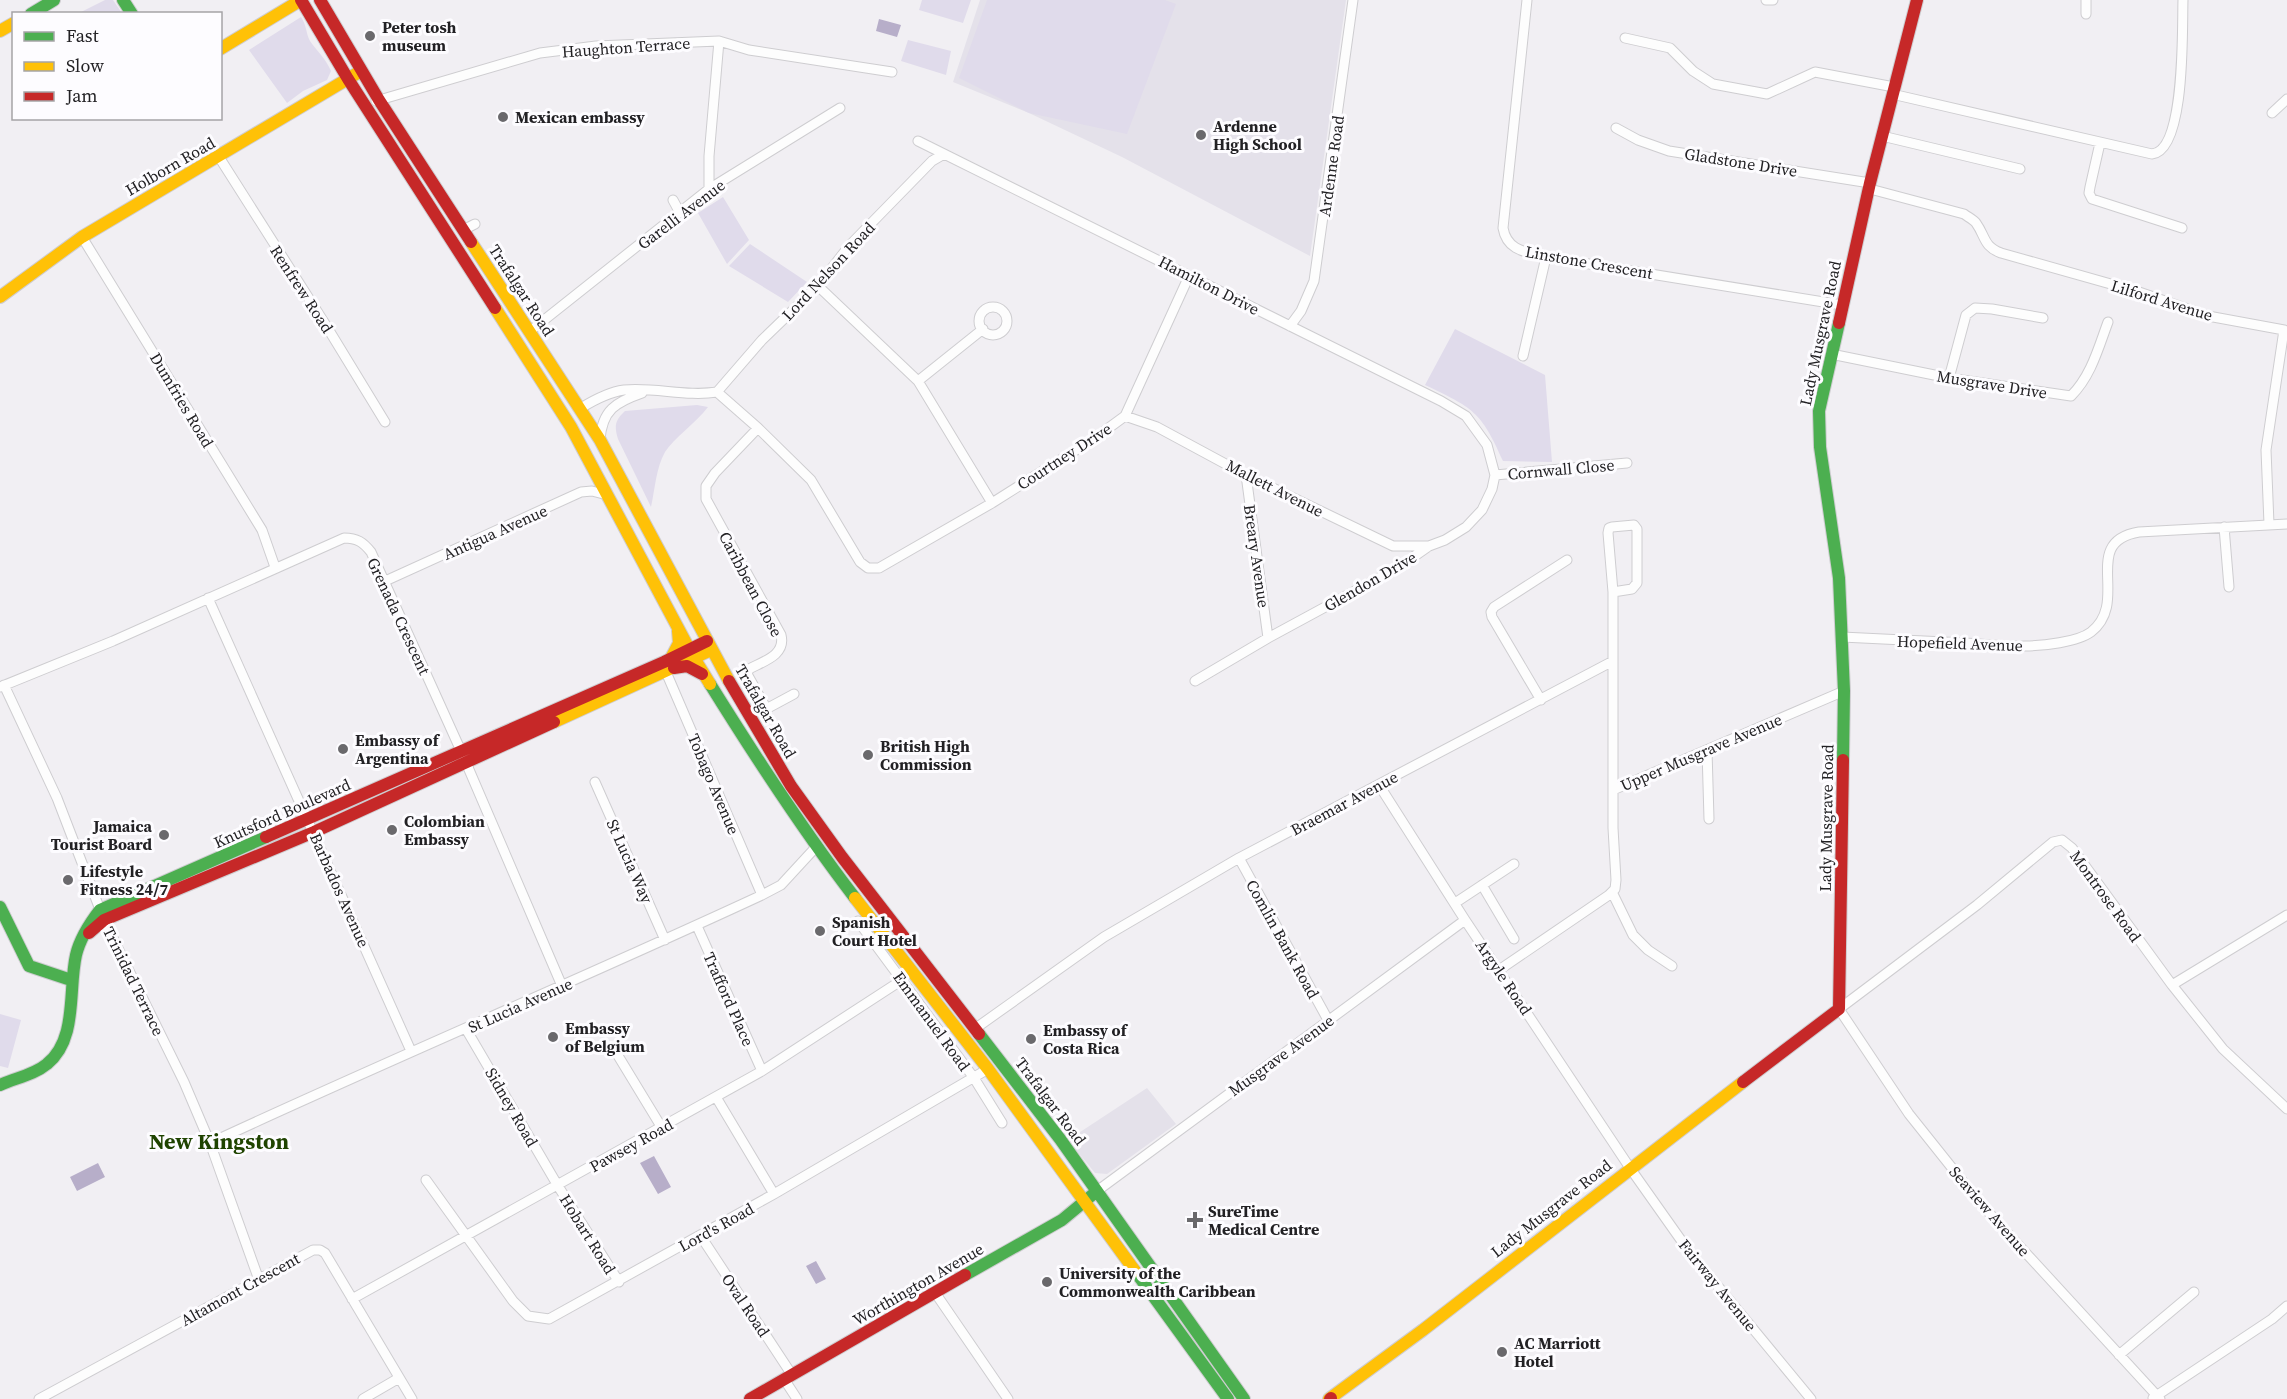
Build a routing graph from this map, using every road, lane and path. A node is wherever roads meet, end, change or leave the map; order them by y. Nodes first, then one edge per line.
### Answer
1 (54, 0) edge
2 (301, 0) edge
3 (320, 0) edge
4 (1353, 0) edge
5 (1527, 0) edge
6 (1766, 0) edge
7 (1773, 0) edge
8 (1917, 0) edge
9 (2085, 0) edge
10 (2183, 0) edge
11 (34, 12) edge
12 (2086, 14) dead end
13 (1625, 38) dead end
14 (719, 41) junction
15 (222, 48) edge
16 (361, 71) junction
17 (892, 72) dead end
18 (348, 79) junction
19 (1893, 91) junction
20 (2287, 99) edge
21 (379, 100) junction
22 (366, 107) junction
23 (840, 108) dead end
24 (2272, 113) dead end
25 (1616, 128) dead end
26 (1882, 136) junction
27 (918, 141) dead end
28 (2100, 142) junction
29 (944, 154) junction
30 (219, 157) junction
31 (2020, 169) dead end
32 (1870, 186) junction
33 (709, 189) junction
34 (673, 200) dead end
35 (680, 213) junction
36 (475, 224) dead end
37 (2182, 228) dead end
38 (463, 230) junction
39 (82, 237) junction
40 (1546, 257) junction
41 (1189, 276) junction
42 (818, 286) junction
43 (0, 297) edge
44 (1842, 305) junction
45 (2043, 318) dead end
46 (2108, 322) dead end
47 (1290, 326) junction
48 (983, 329) dead end
49 (2285, 330) edge
50 (529, 332) junction
51 (1832, 354) junction
52 (1523, 356) dead end
53 (1949, 378) junction
54 (918, 381) junction
55 (650, 390) junction
56 (717, 392) junction
57 (581, 408) junction
58 (1125, 416) junction
59 (385, 422) dead end
60 (571, 428) junction
61 (758, 428) junction
62 (600, 440) junction
63 (1627, 463) dead end
64 (1246, 475) junction
65 (1495, 475) junction
66 (607, 495) junction
67 (992, 503) junction
68 (2269, 524) junction
69 (2287, 524) edge
70 (2224, 527) junction
71 (1429, 546) junction
72 (1567, 560) dead end
73 (275, 567) junction
74 (383, 582) junction
75 (2229, 587) dead end
76 (1613, 592) junction
77 (208, 598) junction
78 (673, 618) junction
79 (1842, 637) junction
80 (1268, 638) junction
81 (709, 645) junction
82 (692, 654) junction
83 (1613, 661) junction
84 (670, 667) junction
85 (705, 678) junction
86 (1195, 681) dead end
87 (2, 686) edge
88 (1844, 692) junction
89 (794, 693) dead end
90 (1541, 700) junction
91 (1707, 750) junction
92 (463, 756) junction
93 (595, 782) dead end
94 (1379, 785) junction
95 (1613, 790) junction
96 (1709, 819) dead end
97 (309, 820) junction
98 (314, 832) junction
99 (816, 846) junction
100 (1239, 858) junction
101 (1514, 864) dead end
102 (1482, 885) junction
103 (1612, 892) junction
104 (762, 895) junction
105 (1455, 903) junction
106 (0, 907) edge
107 (102, 915) junction
108 (2287, 915) edge
109 (1465, 920) junction
110 (858, 921) dead end
111 (697, 926) junction
112 (1514, 939) dead end
113 (664, 940) junction
114 (1672, 966) dead end
115 (1499, 970) junction
116 (71, 980) junction
117 (902, 980) junction
118 (2172, 985) junction
119 (562, 986) junction
120 (1839, 1009) junction
121 (1328, 1020) junction
122 (976, 1028) junction
123 (466, 1029) junction
124 (411, 1050) junction
125 (617, 1054) dead end
126 (988, 1069) junction
127 (762, 1071) junction
128 (974, 1078) junction
129 (0, 1084) edge
130 (716, 1097) junction
131 (2287, 1109) edge
132 (1002, 1123) dead end
133 (662, 1128) junction
134 (210, 1143) junction
135 (1630, 1168) junction
136 (426, 1180) dead end
137 (558, 1186) junction
138 (1097, 1191) junction
139 (774, 1194) junction
140 (1084, 1202) junction
141 (466, 1235) junction
142 (700, 1236) junction
143 (259, 1280) junction
144 (619, 1282) junction
145 (2194, 1292) dead end
146 (936, 1294) junction
147 (352, 1299) junction
148 (2287, 1306) edge
149 (2120, 1355) junction
150 (788, 1377) junction
151 (399, 1378) junction
152 (1243, 1398) edge
153 (1809, 1398) edge
154 (2156, 1398) edge
155 (39, 1399) edge
156 (363, 1399) edge
157 (411, 1399) edge
158 (750, 1399) edge
159 (797, 1399) edge
160 (1008, 1399) edge
161 (1228, 1399) edge
162 (1330, 1399) edge

1 - 11 main road
2 - 15 main road
2 - 18 main road, Trafalgar Road
3 - 16 main road, Trafalgar Road
4 - 47 street, Ardenne Road
5 - 40 street, Linstone Crescent
6 - 7 street
8 - 19 main road, Lady Musgrave Road
9 - 12 street
10 - 28 street
13 - 19 street
14 - 17 street, Haughton Terrace
14 - 21 street, Haughton Terrace
14 - 33 street
16 - 18 main road, Holborn Road
16 - 21 main road, Trafalgar Road
18 - 22 main road, Trafalgar Road
18 - 30 main road, Holborn Road
19 - 26 main road, Lady Musgrave Road
19 - 28 street
20 - 24 street
21 - 22 street, Haughton Terrace
21 - 38 main road, Trafalgar Road
22 - 60 main road, Trafalgar Road
23 - 33 street, Garelli Avenue
25 - 32 street, Gladstone Drive
26 - 31 street
26 - 32 main road, Lady Musgrave Road
27 - 29 street, Hamilton Drive
28 - 37 street
29 - 41 street, Hamilton Drive
29 - 42 street, Lord Nelson Road
30 - 39 main road, Holborn Road
30 - 59 street, Renfrew Road
32 - 44 main road, Lady Musgrave Road
32 - 49 street, Lilford Avenue
33 - 35 street, Garelli Avenue
34 - 35 street
35 - 50 street, Garelli Avenue
36 - 38 street
38 - 50 main road, Trafalgar Road
39 - 43 main road, Holborn Road
39 - 73 street, Dumfries Road
40 - 44 street, Linstone Crescent
40 - 52 street
41 - 47 street, Hamilton Drive
41 - 58 street, Courtney Drive
42 - 54 street
42 - 56 street, Lord Nelson Road
44 - 51 main road, Lady Musgrave Road
45 - 53 street
46 - 53 street, Musgrave Drive
47 - 65 street, Hamilton Drive
48 - 54 street
49 - 68 street, Lilford Avenue
50 - 57 main road, Trafalgar Road
51 - 53 street, Musgrave Drive
51 - 79 main road, Lady Musgrave Road
54 - 67 street
55 - 56 street
55 - 57 street
55 - 62 street
56 - 61 street
57 - 60 main road
57 - 62 main road, Trafalgar Road
58 - 64 street, Mallett Avenue
58 - 67 street, Courtney Drive
60 - 66 main road, Trafalgar Road
61 - 67 street, Courtney Drive
61 - 89 street, Caribbean Close
62 - 81 main road, Trafalgar Road
63 - 65 street, Cornwall Close
64 - 71 street, Mallett Avenue
64 - 80 street, Breary Avenue
65 - 71 street, Glendon Drive
66 - 74 street, Antigua Avenue
66 - 78 main road, Trafalgar Road
68 - 69 street, Hopefield Avenue
68 - 70 street, Hopefield Avenue
70 - 75 street
70 - 79 street, Hopefield Avenue
71 - 80 street, Glendon Drive
72 - 90 street
73 - 74 street, Grenada Crescent
73 - 77 street, Grenada Crescent
74 - 92 street, Grenada Crescent
76 - 76 street
76 - 83 street
77 - 87 street, Grenada Crescent
77 - 97 street, Barbados Avenue
78 - 82 main road, Trafalgar Road
78 - 84 main road
79 - 88 main road, Lady Musgrave Road
80 - 86 street, Glendon Drive
81 - 82 main road, Knutsford Boulevard
81 - 122 main road, Trafalgar Road
82 - 84 main road, Knutsford Boulevard
82 - 85 main road, Trafalgar Road
83 - 90 street, Braemar Avenue
83 - 95 street
84 - 85 main road
84 - 92 main road, Knutsford Boulevard
84 - 104 street, Tobago Avenue
85 - 99 main road, Trafalgar Road
87 - 107 street, Trinidad Terrace
88 - 91 street, Upper Musgrave Avenue
88 - 120 main road, Lady Musgrave Road
90 - 94 street, Braemar Avenue
91 - 95 street, Upper Musgrave Avenue
91 - 96 street
92 - 97 main road, Knutsford Boulevard
92 - 98 main road, Knutsford Boulevard
92 - 119 street, Grenada Crescent
93 - 113 street, St Lucia Way
94 - 100 street, Braemar Avenue
94 - 105 street, Argyle Road
95 - 103 street, Upper Musgrave Avenue
97 - 98 street, Barbados Avenue
97 - 107 main road, Knutsford Boulevard
98 - 107 main road, Knutsford Boulevard
98 - 124 street, Barbados Avenue
99 - 104 street, St Lucia Avenue
99 - 126 main road, Trafalgar Road
100 - 121 street, Comlin Bank Road
100 - 122 street, Braemar Avenue
101 - 102 street
102 - 105 street
102 - 112 street
103 - 114 street
103 - 115 street
104 - 111 street, St Lucia Avenue
105 - 109 street, Argyle Road
106 - 116 main road
107 - 116 main road
107 - 134 street, Trinidad Terrace
108 - 118 street
109 - 115 street, Argyle Road
109 - 121 street, Musgrave Avenue
110 - 117 street, Emmanuel Road
111 - 113 street, St Lucia Avenue
111 - 127 street, Trafford Place
113 - 119 street, St Lucia Avenue
115 - 135 street, Argyle Road
116 - 129 main road
117 - 127 street, Pawsey Road
117 - 128 street, Emmanuel Road
118 - 120 street, Montrose Road
118 - 131 street, Montrose Road
119 - 123 street, St Lucia Avenue
120 - 135 main road, Lady Musgrave Road
120 - 149 street, Seaview Avenue
121 - 138 street, Musgrave Avenue
122 - 138 main road, Trafalgar Road
123 - 124 street, St Lucia Avenue
123 - 137 street, Sidney Road
124 - 134 street, St Lucia Avenue
125 - 133 street
126 - 128 street, Lord's Road
126 - 140 main road, Trafalgar Road
127 - 130 street, Pawsey Road
128 - 132 street, Emmanuel Road
128 - 139 street, Lord's Road
130 - 133 street, Pawsey Road
130 - 139 street
133 - 137 street, Pawsey Road
134 - 143 street, Trinidad Terrace
135 - 153 street, Fairway Avenue
135 - 162 main road, Lady Musgrave Road
136 - 141 street, Lord's Road
137 - 141 street, Pawsey Road
137 - 144 street, Hobart Road
138 - 140 main road, Worthington Avenue
138 - 152 main road, Trafalgar Road
139 - 142 street, Lord's Road
140 - 146 main road, Worthington Avenue
140 - 161 main road, Trafalgar Road
141 - 144 street, Lord's Road
141 - 147 street, Pawsey Road
142 - 144 street, Lord's Road
142 - 150 street, Oval Road
143 - 147 street, Altamont Crescent
143 - 155 street, Altamont Crescent
145 - 149 street
146 - 150 main road, Worthington Avenue
146 - 160 street
147 - 151 street, Altamont Crescent
148 - 154 street
149 - 154 street, Seaview Avenue
150 - 158 main road, Worthington Avenue
150 - 159 street, Oval Road
151 - 156 street
151 - 157 street, Altamont Crescent

